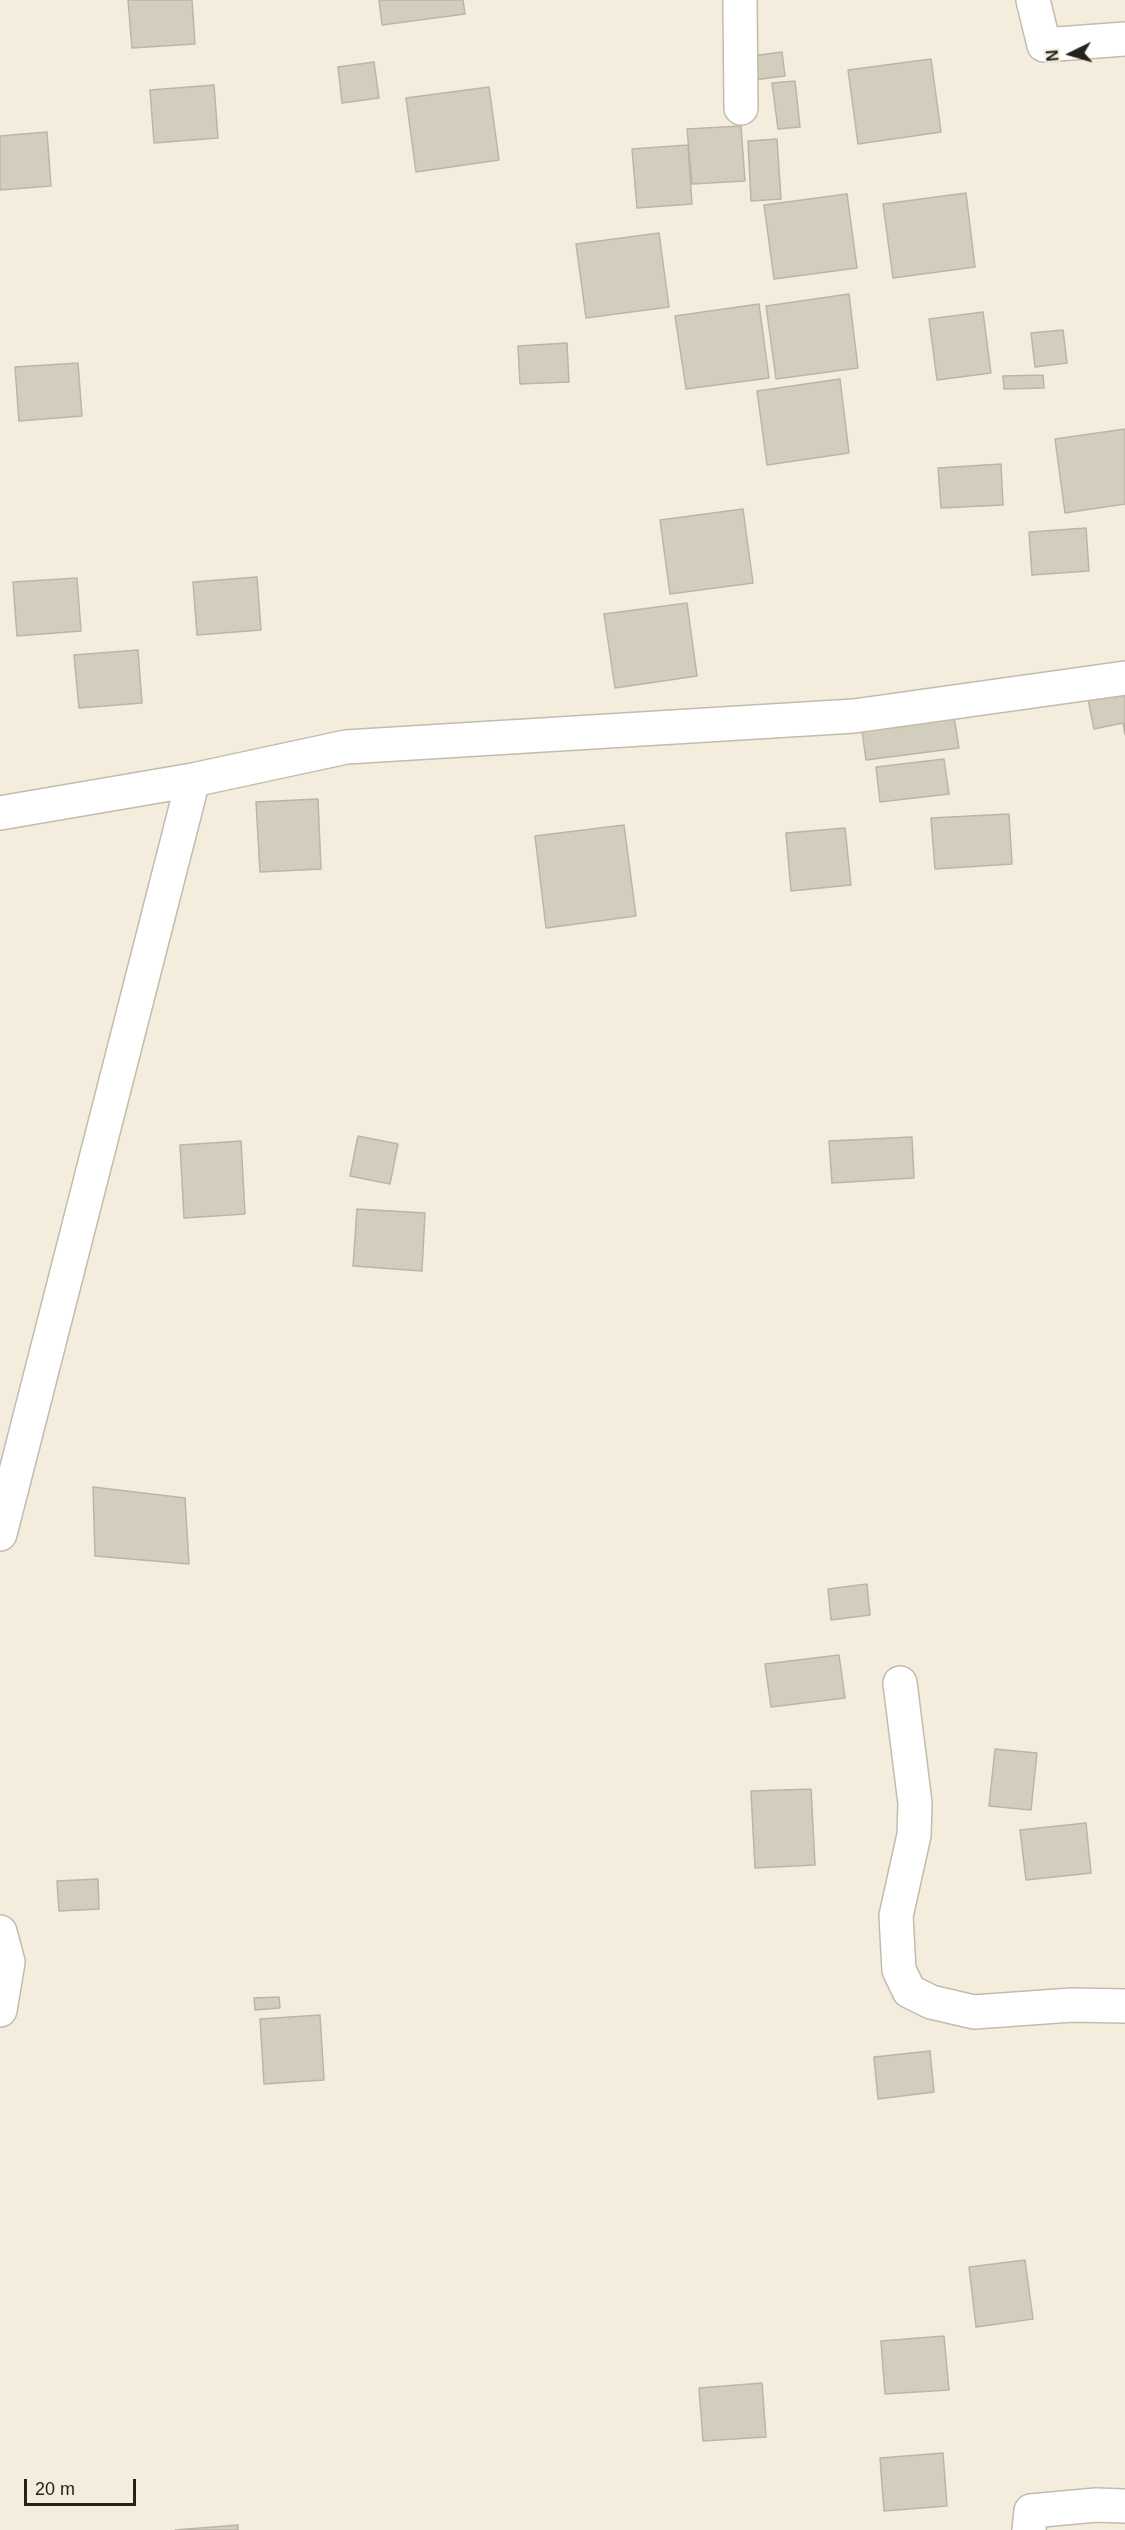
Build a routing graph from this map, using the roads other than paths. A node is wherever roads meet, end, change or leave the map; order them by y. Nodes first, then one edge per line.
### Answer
1 (740, 0) edge
2 (1033, 0) edge
3 (1125, 39) edge
4 (741, 108) dead end
5 (1125, 678) edge
6 (193, 780) junction
7 (0, 813) edge
8 (0, 1534) edge
9 (900, 1683) dead end
10 (0, 1932) edge
11 (1125, 2006) edge
12 (0, 2010) edge
13 (1125, 2506) edge
14 (1029, 2530) edge

1 - 4 street
2 - 3 street
5 - 6 street
6 - 7 street
6 - 8 street
9 - 11 street
10 - 12 street
13 - 14 street

